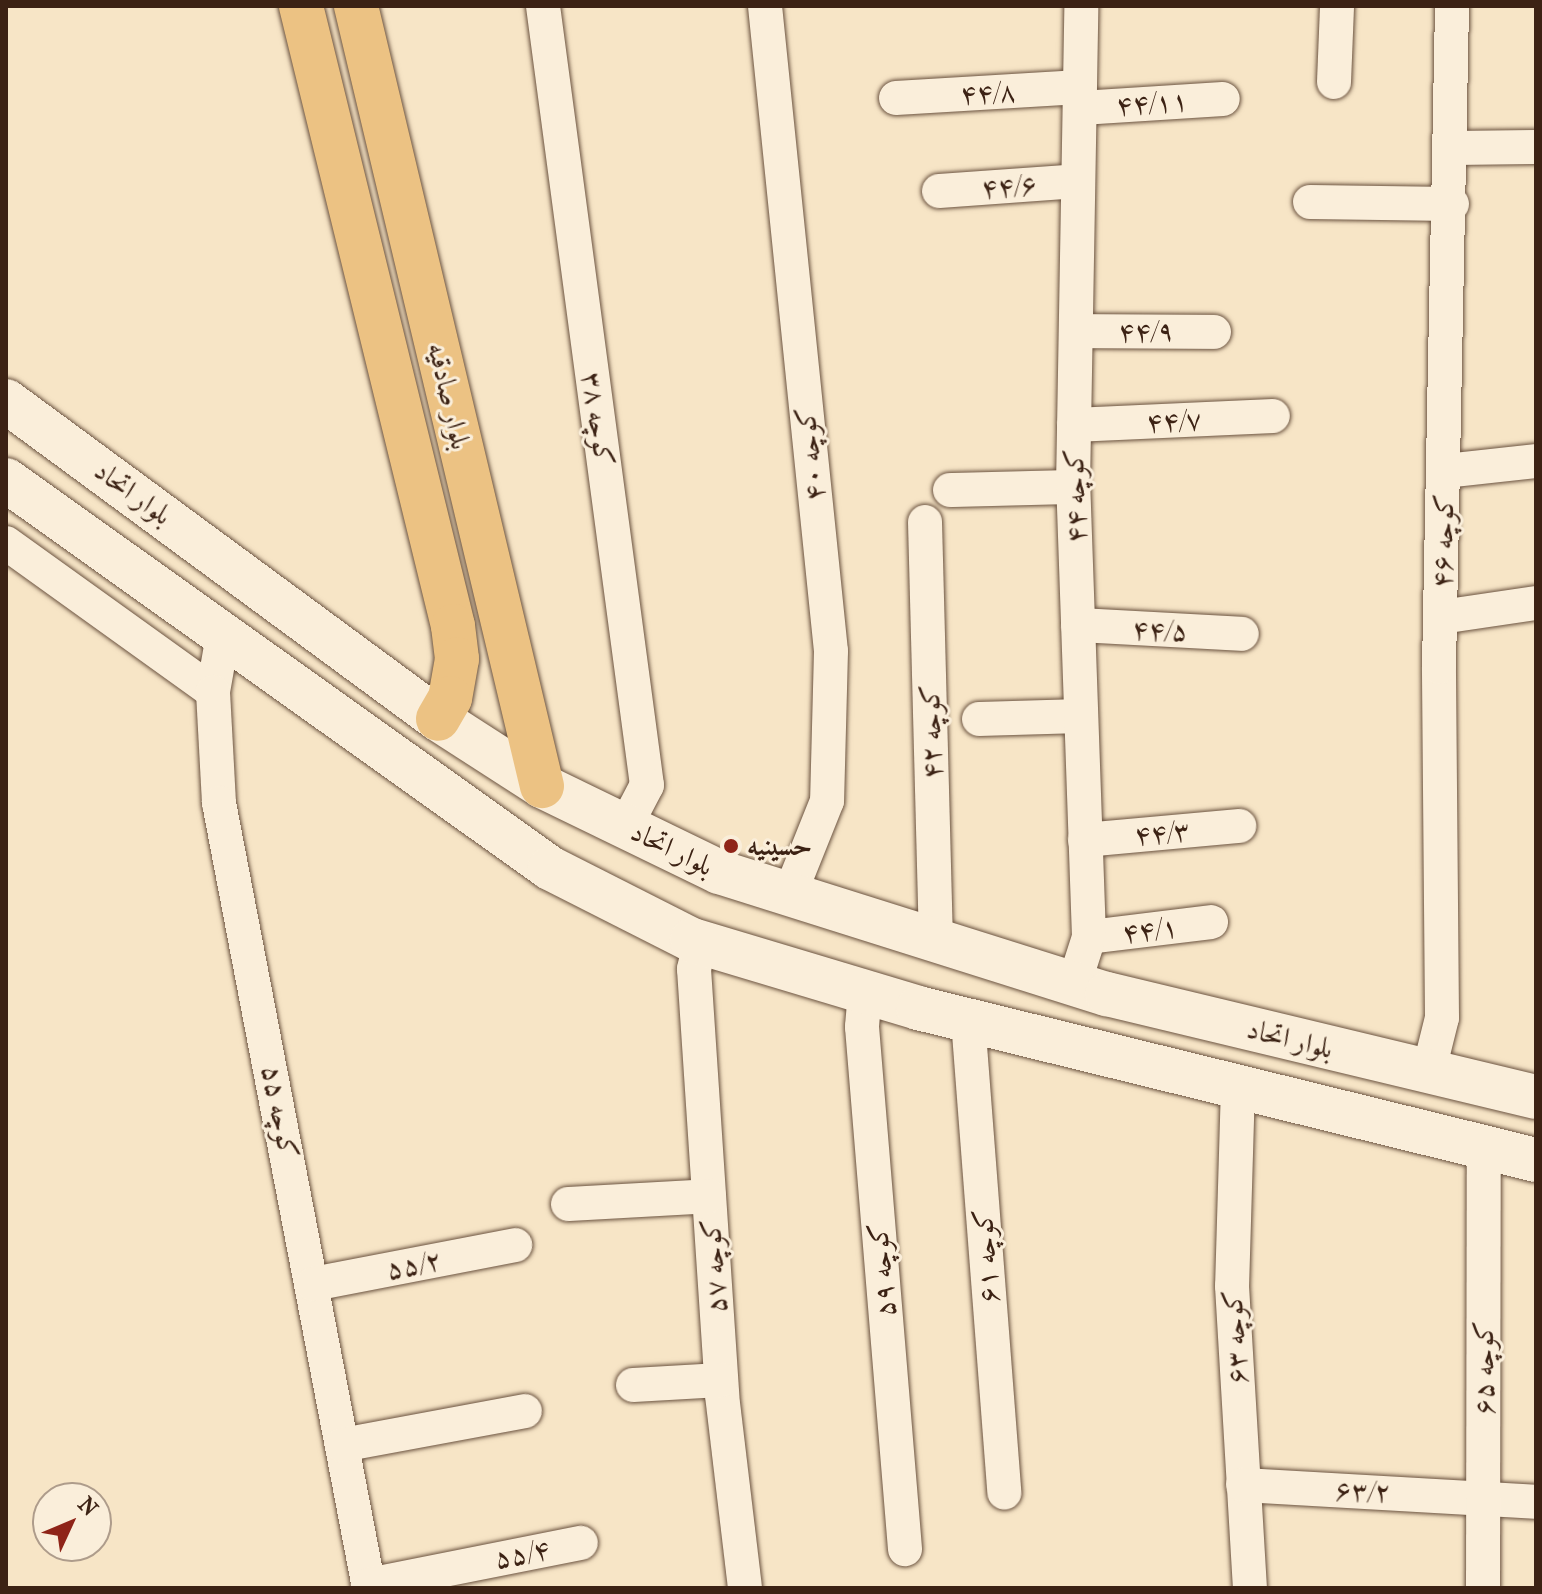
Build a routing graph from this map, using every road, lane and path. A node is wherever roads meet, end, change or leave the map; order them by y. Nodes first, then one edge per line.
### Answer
1 (301, 6) edge
2 (356, 6) edge
3 (543, 6) edge
4 (765, 6) edge
5 (1081, 6) edge
6 (1337, 6) edge
7 (1452, 6) edge
8 (1334, 82) dead end
9 (896, 98) dead end
10 (1080, 98) junction
11 (1223, 99) dead end
12 (1536, 147) edge
13 (1452, 148) junction
14 (1078, 181) junction
15 (939, 191) dead end
16 (1310, 202) dead end
17 (1452, 204) junction
18 (411, 237) junction
19 (359, 244) junction
20 (1078, 331) junction
21 (1214, 332) dead end
22 (6, 401) edge
23 (1273, 416) dead end
24 (1074, 425) junction
25 (1536, 461) edge
26 (1445, 471) junction
27 (6, 480) edge
28 (1073, 487) junction
29 (950, 490) dead end
30 (925, 522) dead end
31 (6, 543) edge
32 (1536, 603) edge
33 (1441, 617) junction
34 (1078, 625) junction
35 (1242, 634) dead end
36 (223, 635) junction
37 (213, 692) junction
38 (1081, 716) junction
39 (438, 719) junction
40 (979, 719) dead end
41 (542, 786) junction
42 (1239, 826) dead end
43 (625, 827) junction
44 (1085, 840) junction
45 (789, 896) junction
46 (1211, 922) dead end
47 (1089, 937) junction
48 (936, 942) junction
49 (700, 943) junction
50 (1074, 984) junction
51 (865, 992) junction
52 (968, 1020) junction
53 (1428, 1074) junction
54 (1238, 1086) junction
55 (1536, 1097) edge
56 (1484, 1147) junction
57 (1536, 1160) edge
58 (709, 1196) junction
59 (568, 1204) dead end
60 (515, 1245) dead end
61 (313, 1284) junction
62 (721, 1380) junction
63 (633, 1385) dead end
64 (525, 1411) dead end
65 (342, 1445) junction
66 (1243, 1485) junction
67 (1004, 1493) dead end
68 (1484, 1497) junction
69 (1536, 1502) edge
70 (581, 1543) dead end
71 (905, 1549) dead end
72 (369, 1586) edge
73 (745, 1588) edge
74 (1250, 1588) edge
75 (1483, 1588) edge

1 - 19 main road, بلوار صادقیه
2 - 18 main road, بلوار صادقیه
3 - 43 street, کوچه ۳۸
4 - 45 street, کوچه ۴۰
5 - 10 street, کوچه ۴۴
6 - 8 street
7 - 13 street, کوچه ۴۶
9 - 10 street, ۴۴/۸
10 - 11 street, ۴۴/۱۱
10 - 14 street, کوچه ۴۴
12 - 13 street
13 - 17 street, کوچه ۴۶
14 - 15 street, ۴۴/۶
14 - 20 street, کوچه ۴۴
16 - 17 street
17 - 26 street, کوچه ۴۶
18 - 19 main road
18 - 41 main road, بلوار صادقیه
19 - 39 main road, بلوار صادقیه
20 - 21 street, ۴۴/۹
20 - 24 street, کوچه ۴۴
22 - 39 main road, بلوار اتحاد
23 - 24 street, ۴۴/۷
24 - 28 street, کوچه ۴۴
25 - 26 street
26 - 33 street, کوچه ۴۶
27 - 36 main road, بلوار اتحاد
28 - 29 street
28 - 34 street, کوچه ۴۴
30 - 48 street, کوچه ۴۲
31 - 37 street
32 - 33 street
33 - 53 street, کوچه ۴۶
34 - 35 street, ۴۴/۵
34 - 38 street, کوچه ۴۴
36 - 37 street, کوچه ۵۵
36 - 49 main road, بلوار اتحاد
37 - 61 street, کوچه ۵۵
38 - 40 street
38 - 44 street, کوچه ۴۴
39 - 41 main road, بلوار اتحاد
41 - 43 main road, بلوار اتحاد
42 - 44 street, ۴۴/۳
43 - 45 main road, بلوار اتحاد
44 - 47 street, کوچه ۴۴
45 - 48 main road, بلوار اتحاد
46 - 47 street, ۴۴/۱
47 - 50 street, کوچه ۴۴
48 - 50 main road, بلوار اتحاد
49 - 51 main road, بلوار اتحاد
49 - 58 street, کوچه ۵۷
50 - 53 main road, بلوار اتحاد
51 - 52 main road, بلوار اتحاد
51 - 71 street, کوچه ۵۹
52 - 54 main road, بلوار اتحاد
52 - 67 street, کوچه ۶۱
53 - 55 main road, بلوار اتحاد
54 - 56 main road, بلوار اتحاد
54 - 66 street, کوچه ۶۳
56 - 57 main road, بلوار اتحاد
56 - 68 street, کوچه ۶۵
58 - 59 street
58 - 62 street, کوچه ۵۷
60 - 61 street, ۵۵/۲
61 - 65 street, کوچه ۵۵
62 - 63 street
62 - 73 street, کوچه ۵۷
64 - 65 street
65 - 72 street, کوچه ۵۵
66 - 68 street, ۶۳/۲
66 - 74 street, کوچه ۶۳
68 - 69 street, ۶۳/۲
68 - 75 street, کوچه ۶۵
70 - 72 street, ۵۵/۴

